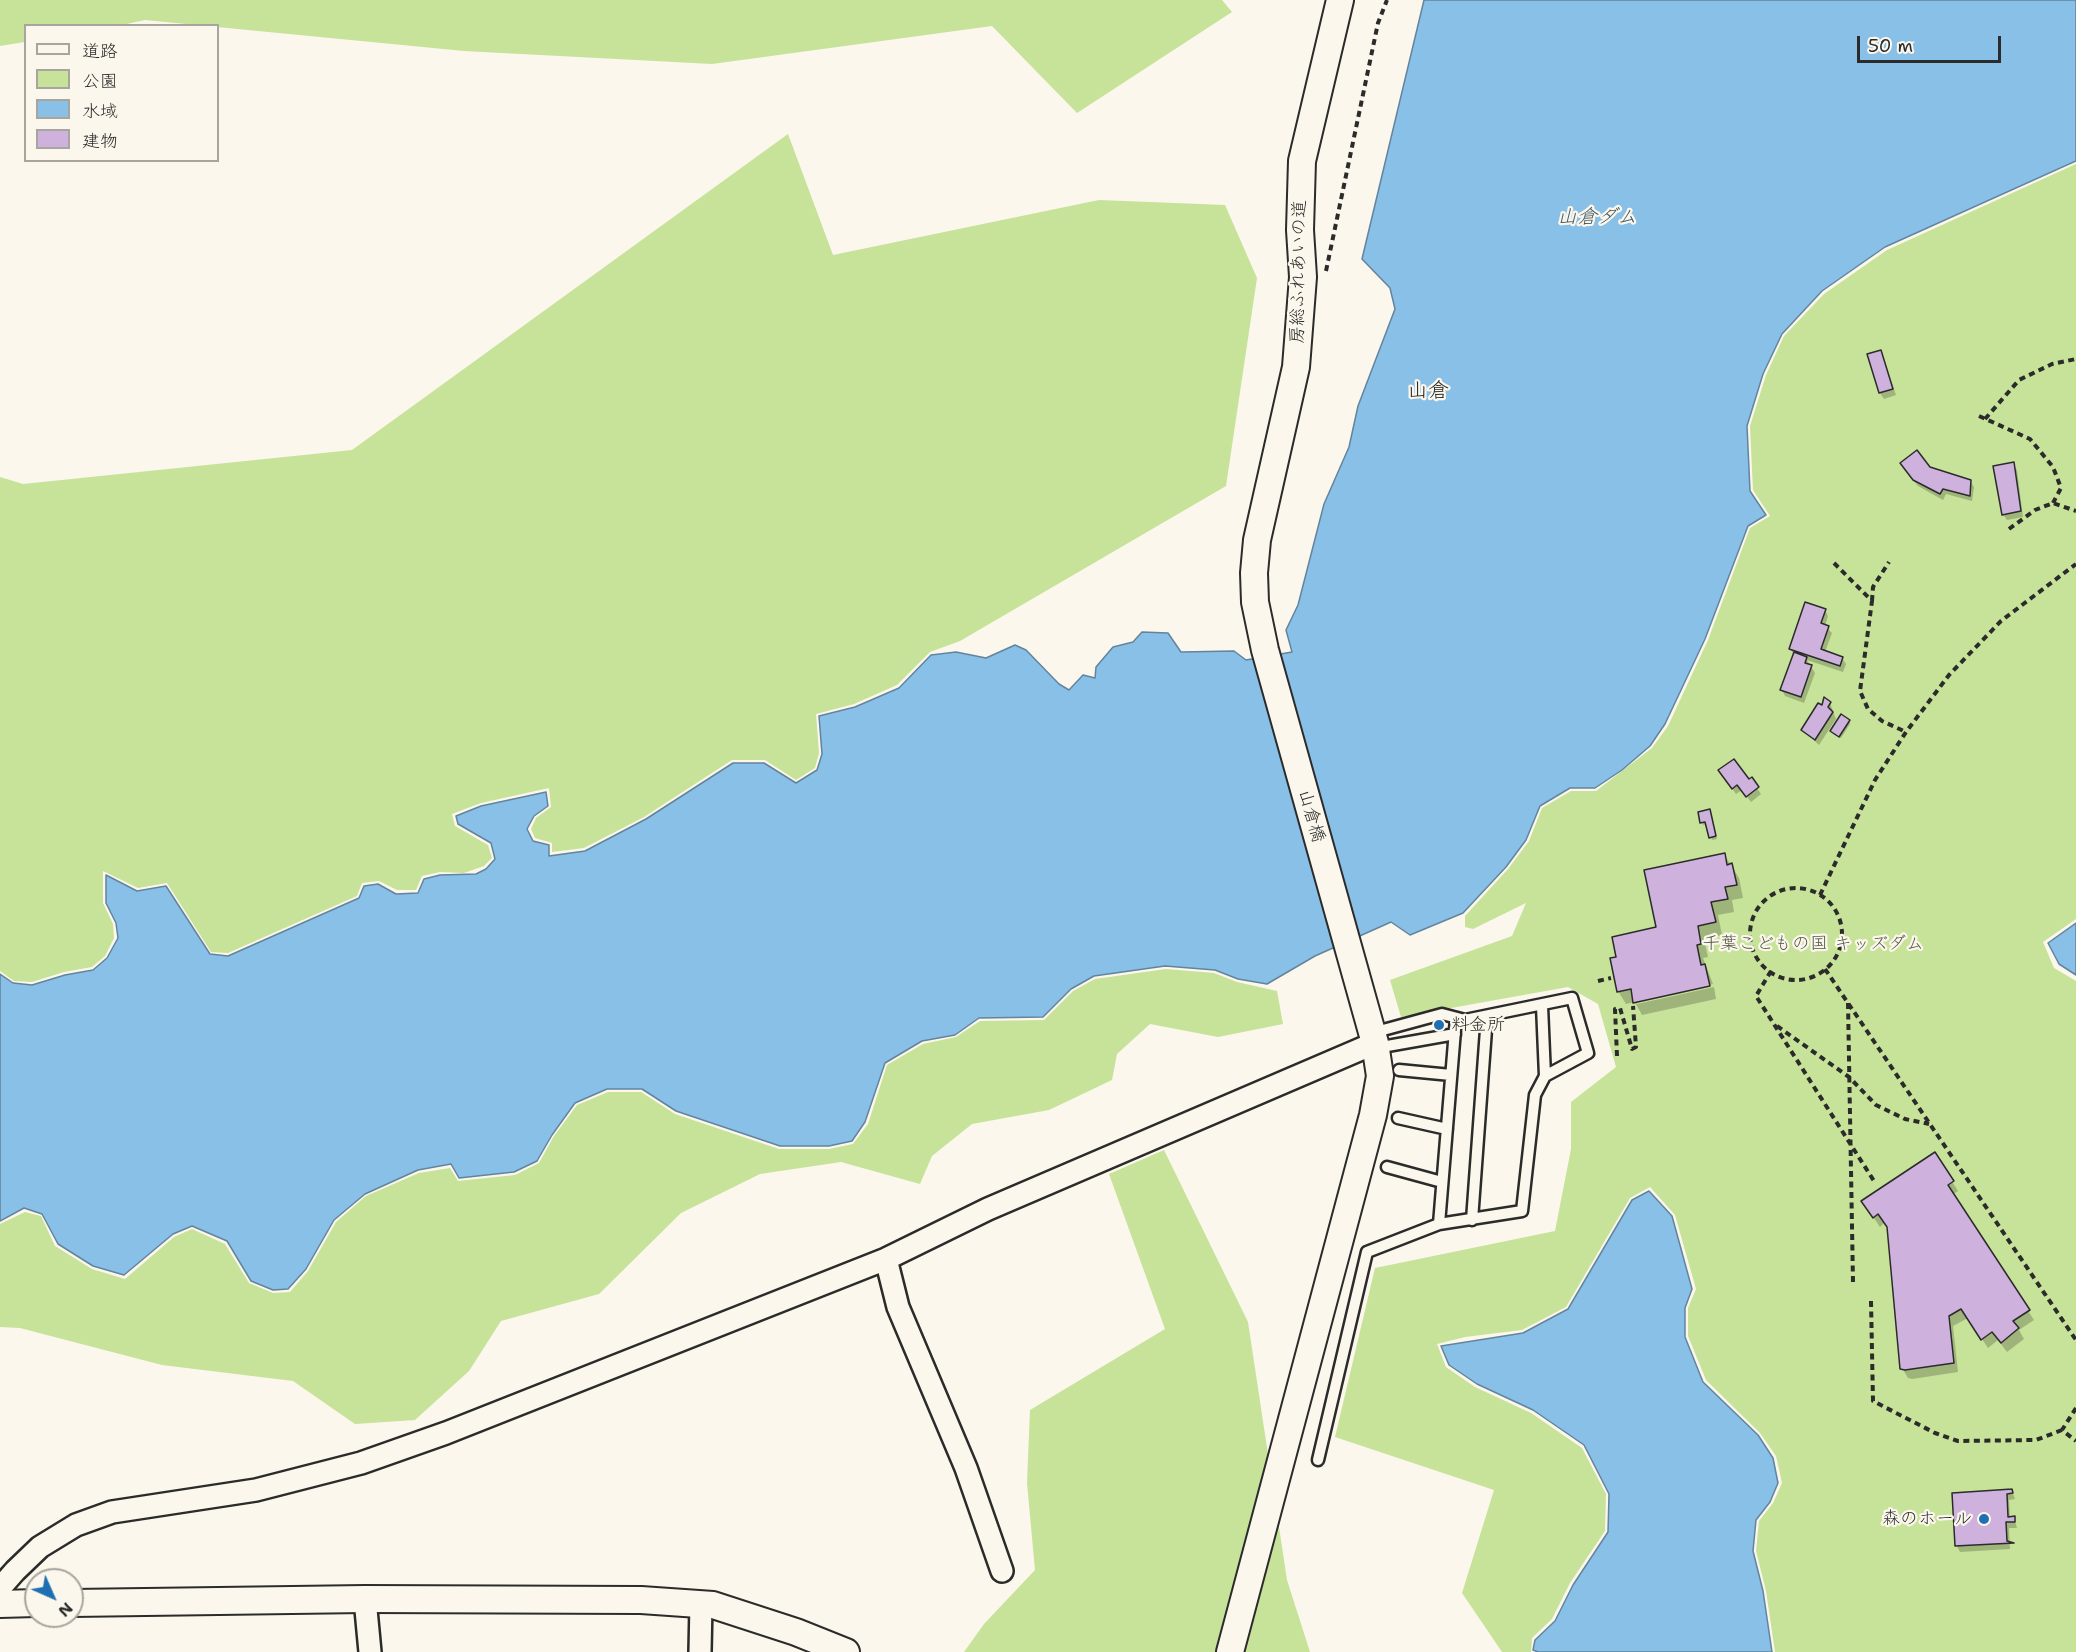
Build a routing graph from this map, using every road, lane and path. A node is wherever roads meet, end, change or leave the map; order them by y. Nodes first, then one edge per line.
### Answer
1 (1340, 0) edge
2 (2076, 358) edge
3 (1978, 416) dead end
4 (1985, 419) junction
5 (2054, 503) junction
6 (2076, 511) edge
7 (2009, 529) dead end
8 (1889, 562) dead end
9 (1834, 563) dead end
10 (2076, 564) edge
11 (1872, 602) junction
12 (1265, 650) joint
13 (1906, 732) junction
14 (1820, 895) junction
15 (1825, 969) junction
16 (1771, 971) junction
17 (1611, 978) dead end
18 (1598, 981) dead end
19 (1848, 1002) junction
20 (1542, 1006) junction
21 (1633, 1006) dead end
22 (1487, 1016) junction
23 (1460, 1019) junction
24 (1774, 1024) junction
25 (1455, 1034) junction
26 (1374, 1041) junction
27 (1617, 1056) dead end
28 (1399, 1070) dead end
29 (1451, 1075) junction
30 (1545, 1076) junction
31 (1849, 1077) junction
32 (1398, 1118) dead end
33 (1930, 1124) junction
34 (1447, 1129) junction
35 (1851, 1144) junction
36 (1387, 1167) dead end
37 (1874, 1181) dead end
38 (1442, 1182) junction
39 (1472, 1220) junction
40 (1439, 1224) junction
41 (886, 1259) junction
42 (1853, 1281) dead end
43 (1871, 1301) dead end
44 (2076, 1340) edge
45 (2076, 1408) edge
46 (2062, 1430) junction
47 (2076, 1441) edge
48 (1318, 1460) dead end
49 (1002, 1571) dead end
50 (0, 1598) edge
51 (366, 1599) junction
52 (24, 1603) edge
53 (84, 1603) edge
54 (0, 1604) edge
55 (701, 1604) junction
56 (819, 1647) edge
57 (370, 1652) edge
58 (700, 1652) edge
59 (846, 1652) edge
60 (1230, 1652) edge

1 - 12 street, 房総ふれあいの道
2 - 4 path
3 - 4 path
4 - 5 path
5 - 6 path
5 - 7 path
8 - 11 path
9 - 11 path
10 - 13 path
11 - 13 path
12 - 26 street, 山倉橋
13 - 14 path
14 - 15 path
14 - 16 path
15 - 16 path
15 - 19 path
16 - 24 path
17 - 18 path
19 - 31 path
19 - 33 path
20 - 22 lane
20 - 30 lane
20 - 30 lane
21 - 27 path
22 - 23 lane
22 - 39 lane
23 - 25 lane
23 - 26 lane
24 - 31 path
24 - 35 path
25 - 26 lane
25 - 29 lane
26 - 41 street
26 - 60 street, 山倉橋
28 - 29 lane
29 - 34 lane
30 - 39 lane
31 - 33 path
31 - 35 path
32 - 34 lane
33 - 44 path
34 - 38 lane
35 - 37 path
35 - 42 path
36 - 38 lane
38 - 40 lane
39 - 40 lane
40 - 48 lane
41 - 49 street
41 - 50 street
43 - 46 path
45 - 46 path
46 - 47 path
51 - 53 street
51 - 55 street
51 - 57 street
52 - 54 street
55 - 56 street
55 - 58 street
56 - 59 street

